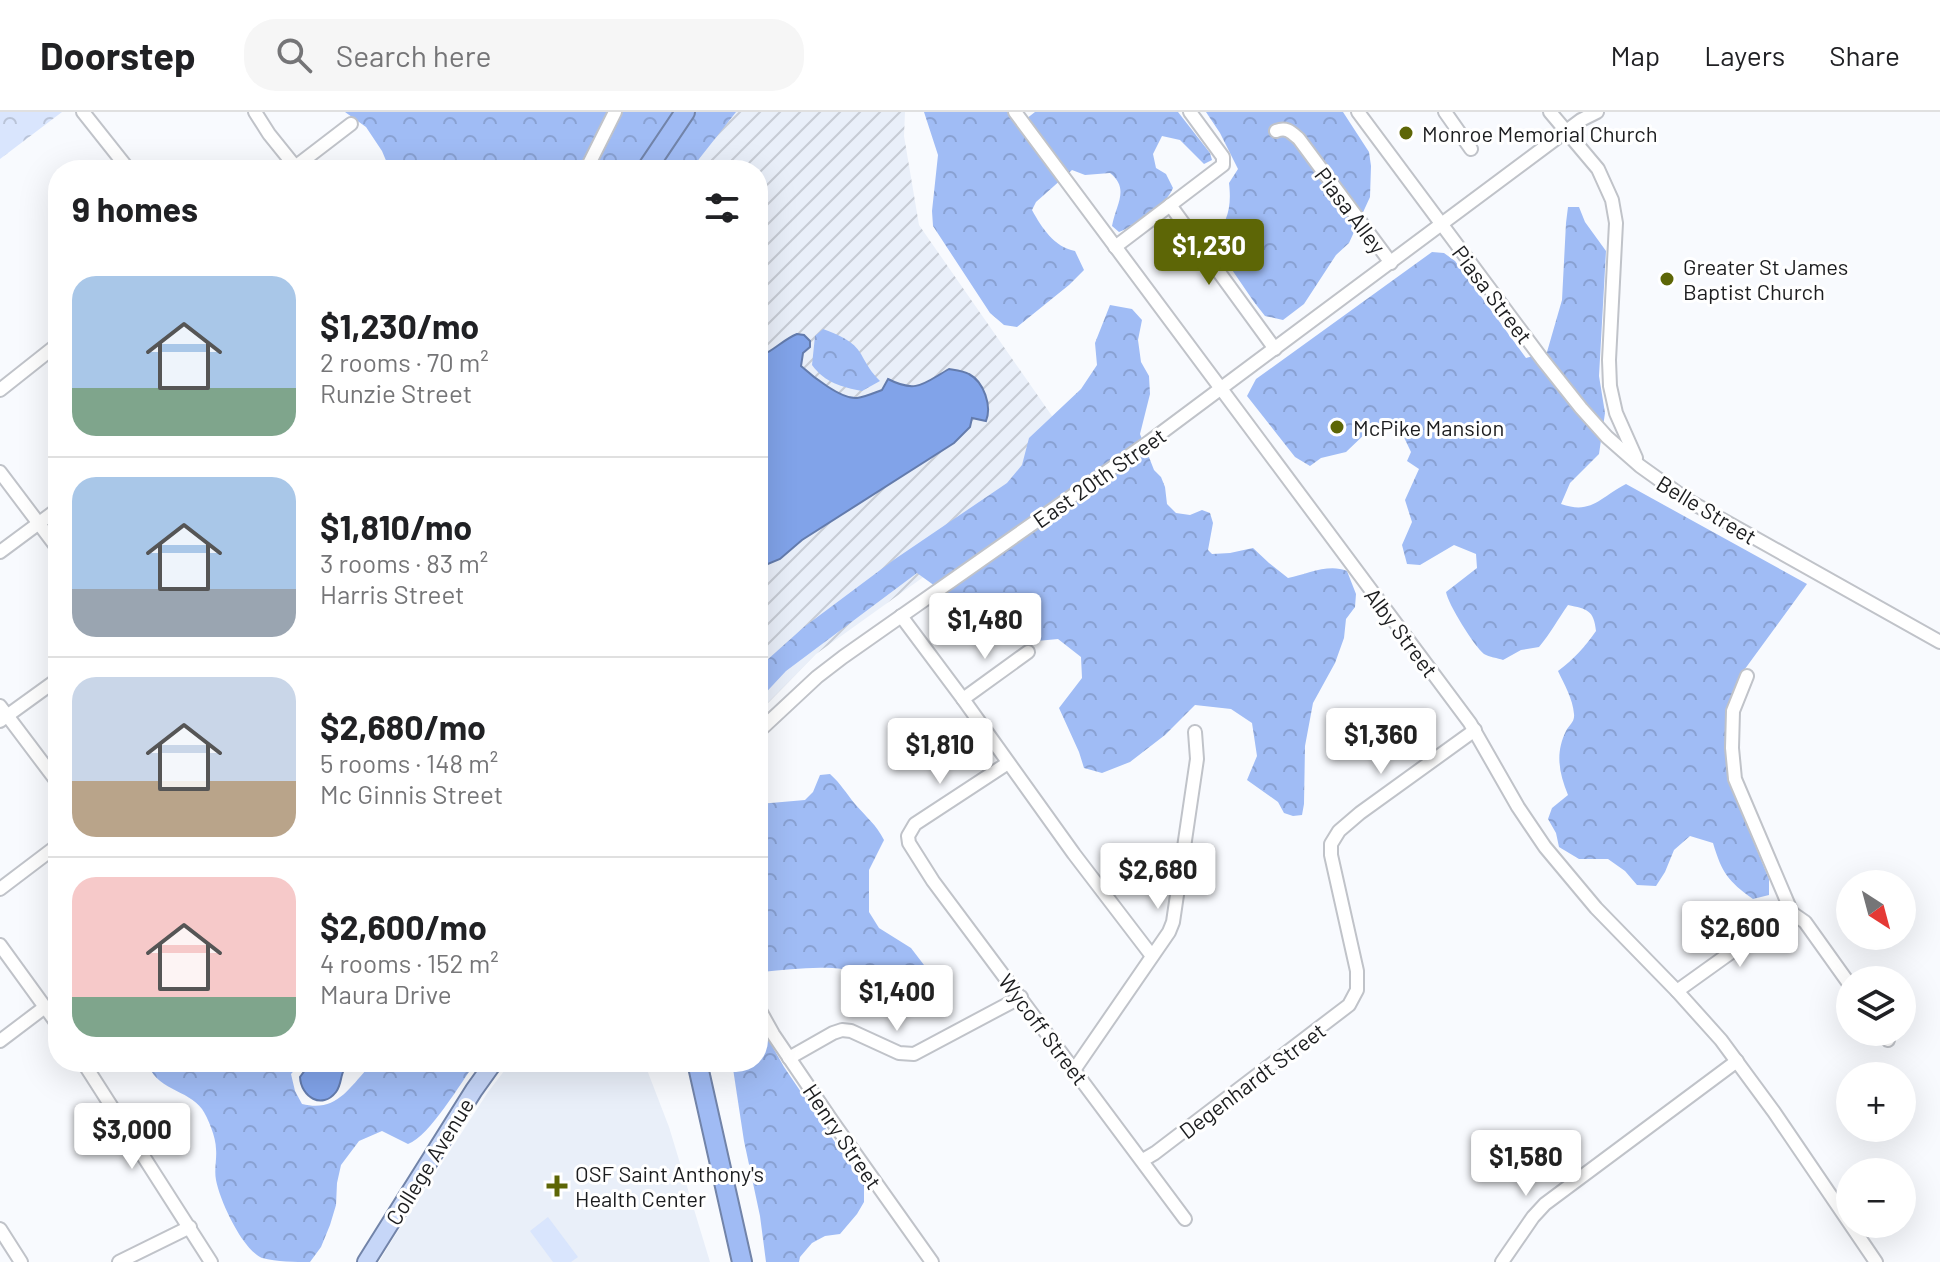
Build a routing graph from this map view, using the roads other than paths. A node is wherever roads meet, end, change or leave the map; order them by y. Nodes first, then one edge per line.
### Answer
1 (83, 112) edge
2 (255, 112) edge
3 (615, 112) edge
4 (685, 112) edge
5 (1015, 112) edge
6 (1190, 112) edge
7 (1358, 112) edge
8 (1445, 112) edge
9 (1550, 112) edge
10 (1597, 112) edge
11 (351, 124) dead end
12 (1276, 131) dead end
13 (1567, 131) junction
14 (1471, 149) dead end
15 (121, 160) edge
16 (288, 160) edge
17 (306, 160) edge
18 (591, 160) edge
19 (653, 160) edge
20 (1170, 205) junction
21 (1442, 224) junction
22 (1115, 247) junction
23 (1391, 263) junction
24 (1275, 349) junction
25 (48, 352) edge
26 (0, 390) edge
27 (1221, 390) junction
28 (1640, 466) junction
29 (0, 472) edge
30 (48, 517) edge
31 (39, 524) junction
32 (48, 536) edge
33 (0, 552) edge
34 (901, 616) junction
35 (1940, 642) edge
36 (1028, 652) dead end
37 (1747, 676) dead end
38 (48, 685) edge
39 (963, 699) junction
40 (2, 714) edge
41 (768, 723) edge
42 (1475, 730) junction
43 (1195, 732) dead end
44 (1008, 763) junction
45 (48, 771) edge
46 (48, 853) edge
47 (0, 889) edge
48 (1792, 913) junction
49 (0, 945) edge
50 (1152, 956) junction
51 (4, 960) edge
52 (1836, 966) edge
53 (1677, 991) junction
54 (1021, 997) junction
55 (48, 1010) edge
56 (48, 1018) edge
57 (768, 1023) edge
58 (0, 1041) edge
59 (789, 1058) junction
60 (1737, 1061) junction
61 (1074, 1070) junction
62 (89, 1072) edge
63 (487, 1072) edge
64 (699, 1072) edge
65 (1143, 1160) junction
66 (1185, 1219) dead end
67 (190, 1227) junction
68 (0, 1229) edge
69 (1507, 1260) edge
70 (21, 1262) edge
71 (119, 1262) edge
72 (211, 1262) edge
73 (366, 1262) edge
74 (742, 1262) edge
75 (932, 1262) edge
76 (1876, 1262) edge

1 - 15 street
2 - 16 street
3 - 18 street
4 - 19 highway
5 - 22 street, Alby Street
6 - 20 street
7 - 21 street, Piasa Street
8 - 14 street
9 - 13 street, Belle Street
10 - 13 street, East 20th Street
11 - 17 street
12 - 23 street, Piasa Alley
13 - 21 street, East 20th Street
13 - 28 street, Belle Street
20 - 22 street
20 - 24 street
21 - 23 street, East 20th Street
21 - 28 street, Piasa Street
22 - 27 street, Alby Street
23 - 24 street, East 20th Street
24 - 27 street, East 20th Street
25 - 26 street
27 - 34 street, East 20th Street
27 - 42 street, Alby Street
28 - 35 street, Belle Street
29 - 31 street
30 - 31 street
31 - 32 street
31 - 33 street
34 - 39 street
34 - 41 street, East 20th Street
36 - 39 street
37 - 48 street
38 - 40 street
39 - 44 street
40 - 45 street
42 - 53 street, Alby Street
42 - 65 street, Degenhardt Street
43 - 50 street
44 - 50 street
44 - 54 street, Wycoff Street
46 - 47 street
48 - 52 street
48 - 53 street
49 - 51 street
50 - 61 street
51 - 55 street
53 - 60 street, Alby Street
54 - 59 street
54 - 61 street, Wycoff Street
56 - 58 street
57 - 59 street, Henry Street
59 - 75 street, Henry Street
60 - 69 street
60 - 76 street, Alby Street
61 - 65 street, Wycoff Street
62 - 67 street
63 - 73 main road, College Avenue
64 - 74 highway
65 - 66 street, Wycoff Street
67 - 71 street
67 - 72 street
68 - 70 street

